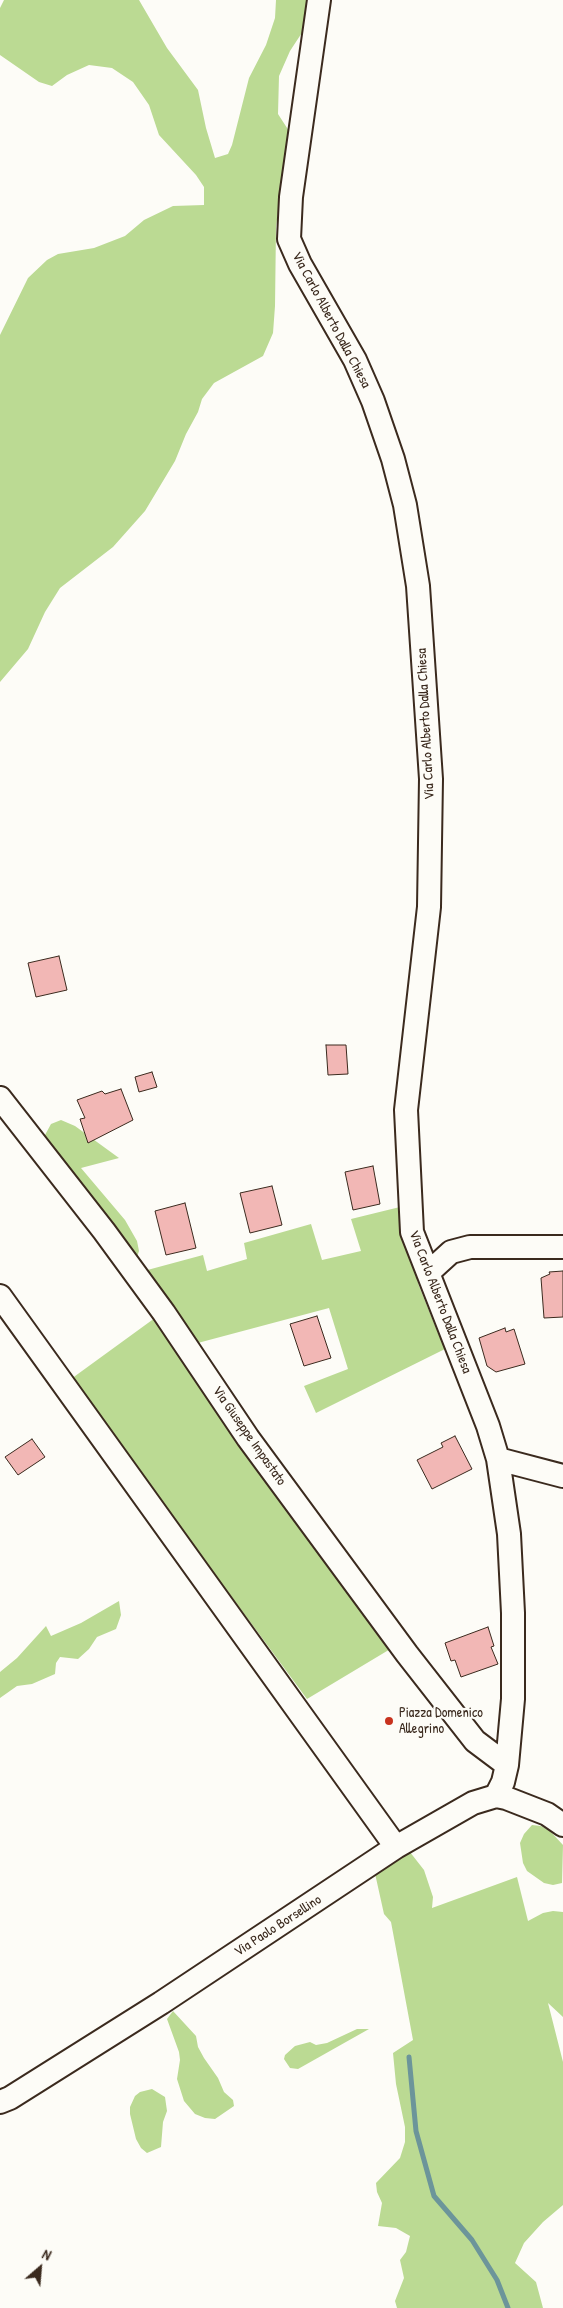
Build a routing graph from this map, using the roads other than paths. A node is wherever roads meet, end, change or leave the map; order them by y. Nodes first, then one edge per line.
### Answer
1 (319, 0) edge
2 (0, 1098) edge
3 (563, 1247) edge
4 (428, 1273) junction
5 (0, 1296) edge
6 (498, 1459) junction
7 (563, 1476) edge
8 (507, 1765) junction
9 (496, 1796) junction
10 (563, 1825) edge
11 (396, 1847) junction
12 (0, 2102) edge

1 - 4 street, Via Carlo Alberto Dalla Chiesa
2 - 8 street, Via Giuseppe Impastato
3 - 4 street
4 - 6 street, Via Carlo Alberto Dalla Chiesa
5 - 11 street
6 - 7 street
6 - 8 street, Via Carlo Alberto Dalla Chiesa
8 - 9 street, Via Carlo Alberto Dalla Chiesa
9 - 10 street
9 - 11 street, Via Paolo Borsellino
11 - 12 street, Via Paolo Borsellino

